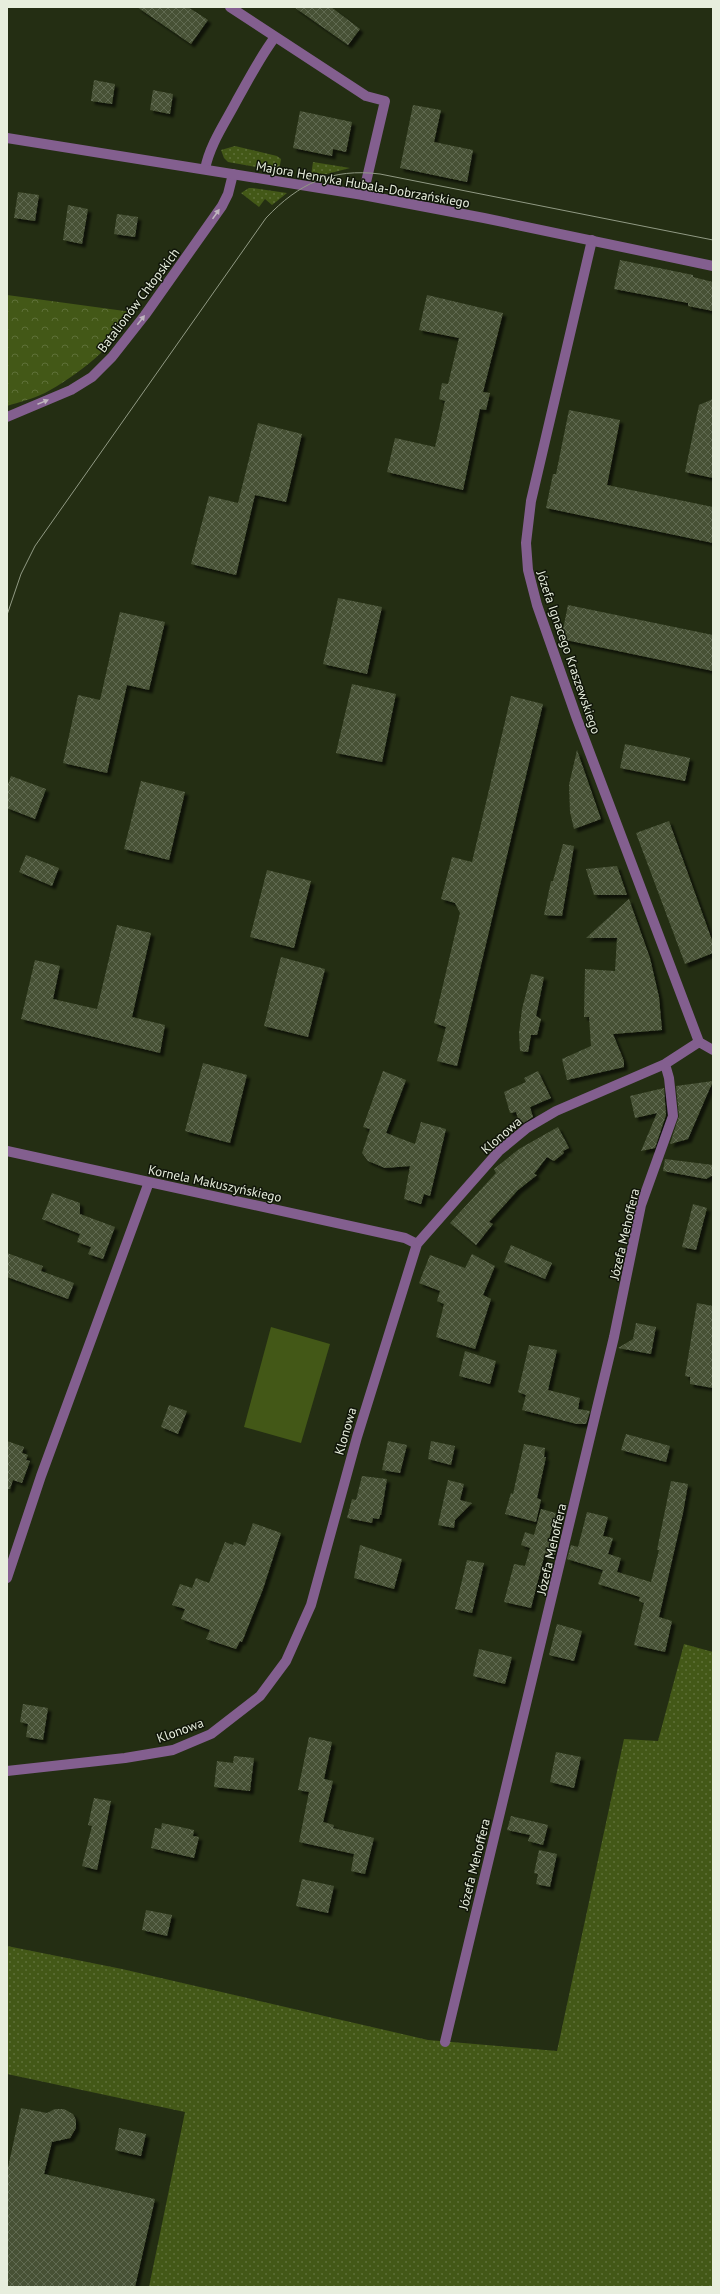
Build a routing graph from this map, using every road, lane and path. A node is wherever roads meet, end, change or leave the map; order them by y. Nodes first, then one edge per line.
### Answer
1 (230, 7) edge
2 (274, 37) junction
3 (7, 138) edge
4 (205, 170) junction
5 (233, 174) junction
6 (363, 195) junction
7 (592, 240) junction
8 (713, 266) edge
9 (7, 417) edge
10 (699, 1042) junction
11 (713, 1050) edge
12 (665, 1064) junction
13 (7, 1152) edge
14 (149, 1182) junction
15 (417, 1244) junction
16 (7, 1578) edge
17 (7, 1771) edge
18 (445, 2042) dead end

1 - 2 street
2 - 4 street
2 - 6 street
3 - 4 street, Majora Henryka Hubala-Dobrzańskiego
4 - 5 street, Majora Henryka Hubala-Dobrzańskiego
5 - 6 street, Majora Henryka Hubala-Dobrzańskiego
9 -> 5 street, Batalionów Chłopskich
6 - 7 street, Majora Henryka Hubala-Dobrzańskiego
7 - 8 street, Majora Henryka Hubala-Dobrzańskiego
7 - 10 street, Józefa Ignacego Kraszewskiego
10 - 11 street
10 - 12 street, Klonowa
12 - 15 street, Klonowa
12 - 18 street, Józefa Mehoffera
13 - 14 street, Kornela Makuszyńskiego
14 - 15 street, Kornela Makuszyńskiego
14 - 16 street
15 - 17 street, Klonowa

